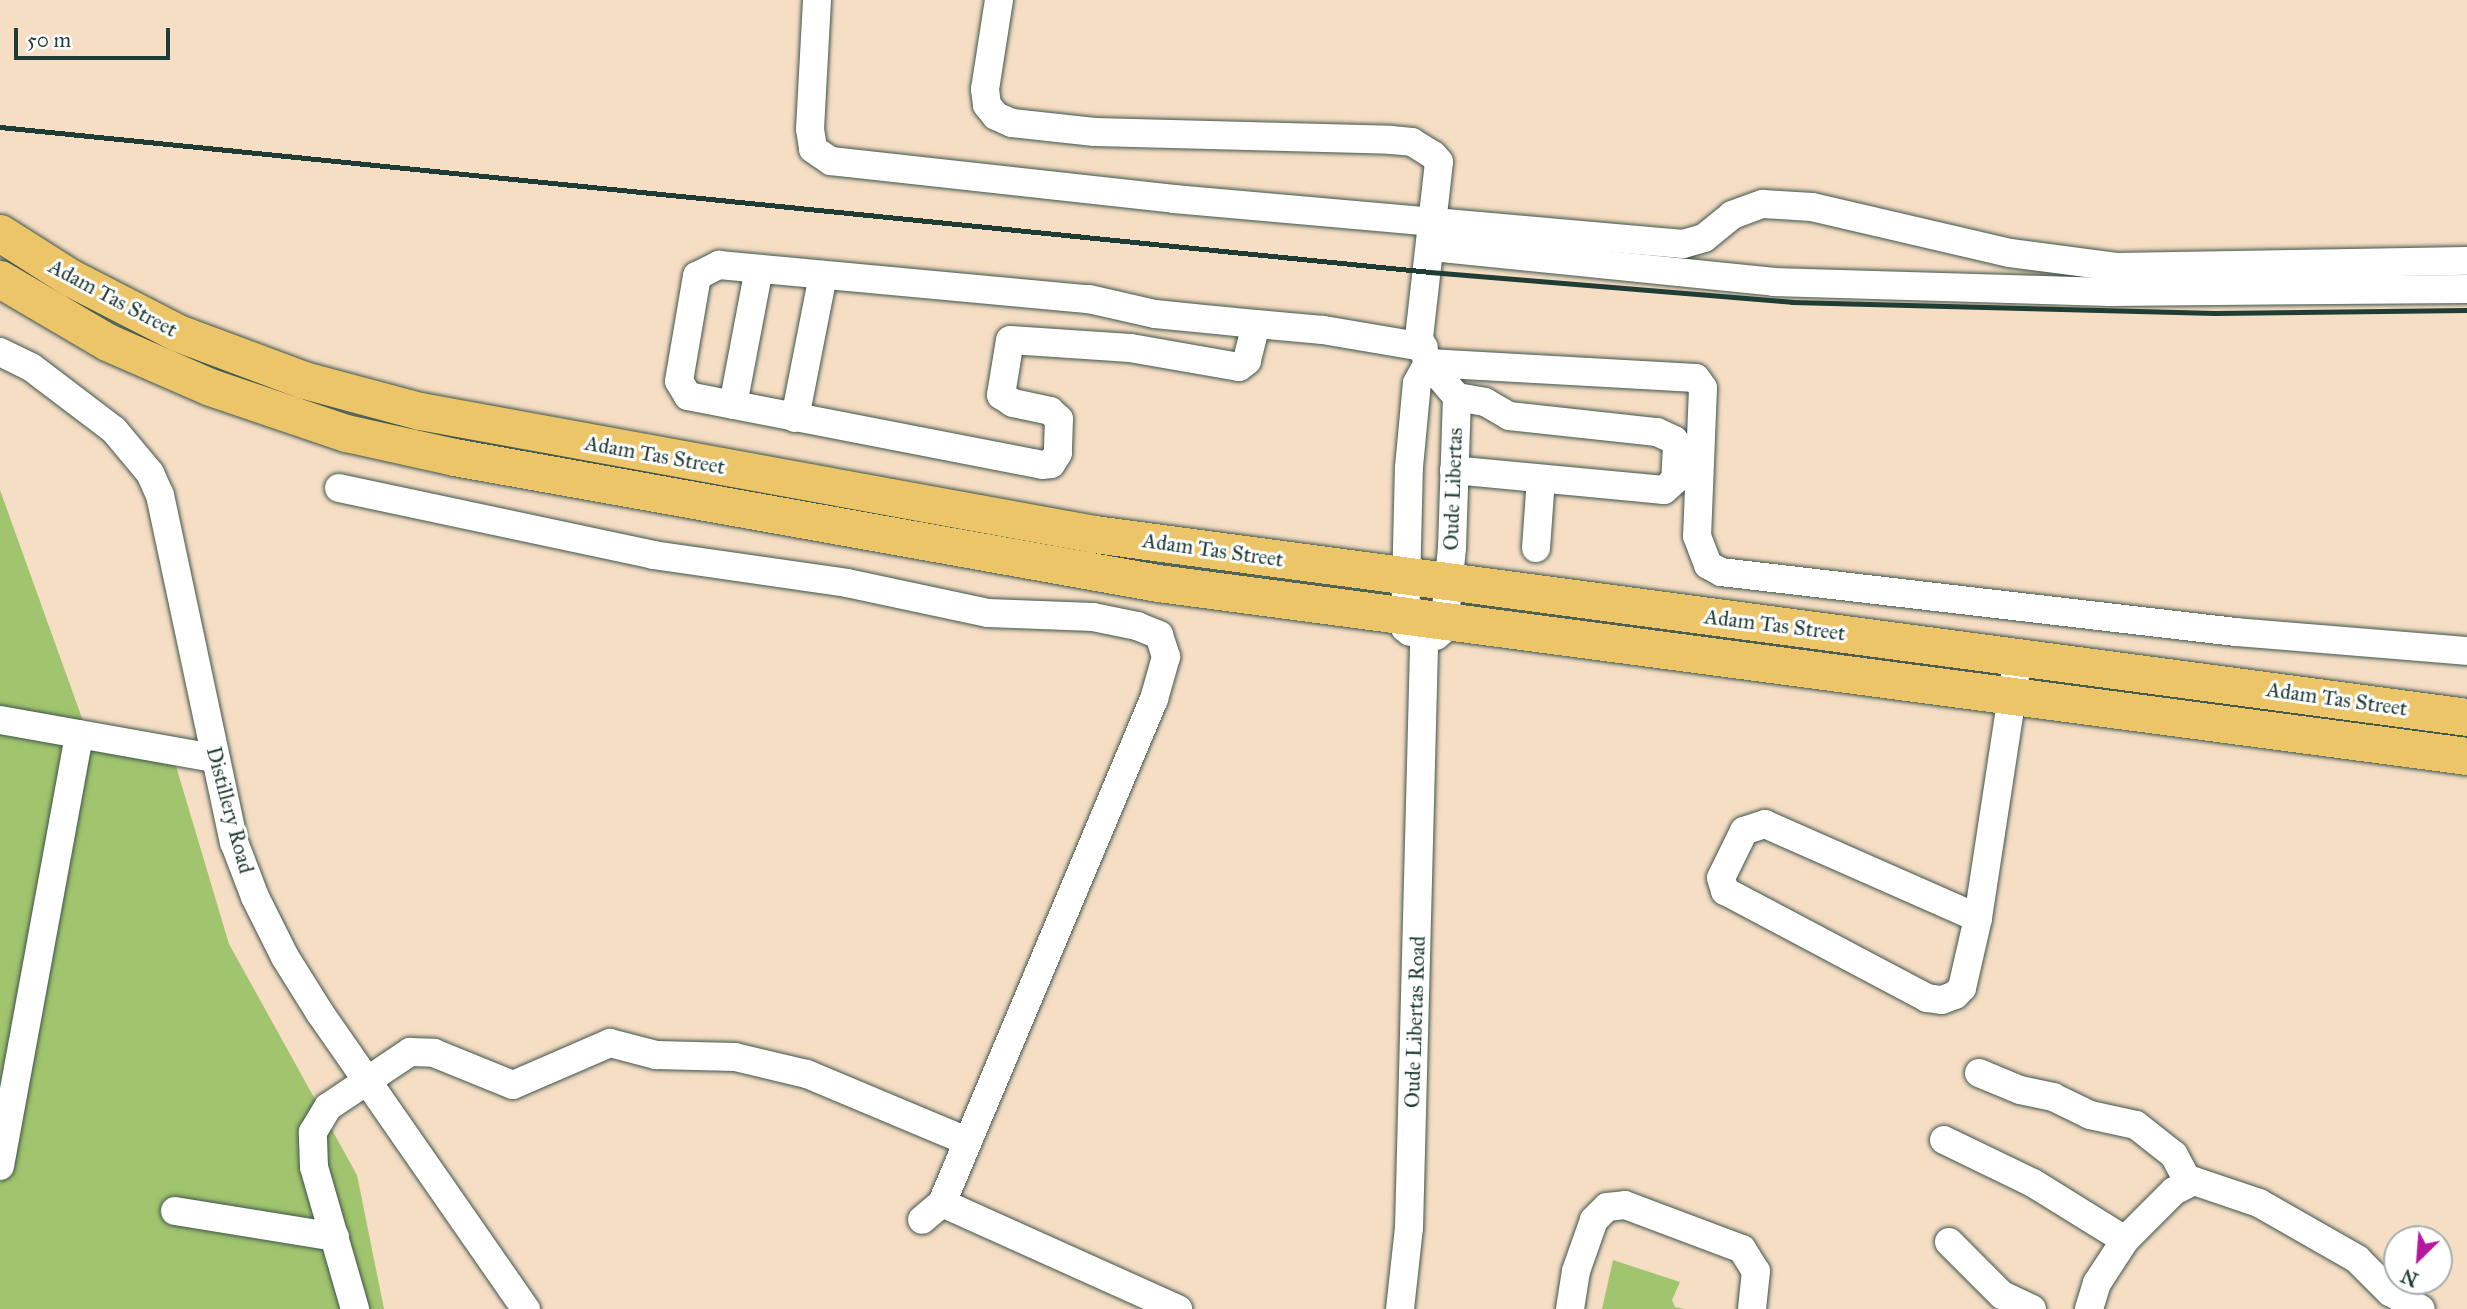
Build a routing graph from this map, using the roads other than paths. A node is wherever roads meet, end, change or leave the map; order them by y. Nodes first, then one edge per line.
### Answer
1 (817, 0) edge
2 (999, 0) edge
3 (0, 233) edge
4 (1433, 234) junction
5 (2467, 261) edge
6 (759, 269) junction
7 (823, 275) junction
8 (0, 279) edge
9 (2467, 289) edge
10 (1137, 311) junction
11 (1186, 317) junction
12 (1256, 324) junction
13 (1130, 348) junction
14 (0, 352) edge
15 (1426, 355) junction
16 (1180, 357) junction
17 (1457, 397) junction
18 (733, 405) junction
19 (795, 418) junction
20 (1454, 470) junction
21 (1541, 479) junction
22 (339, 488) dead end
23 (1536, 548) dead end
24 (1407, 577) junction
25 (1448, 581) junction
26 (1425, 628) junction
27 (2467, 651) edge
28 (2017, 657) junction
29 (2012, 696) junction
30 (2467, 717) edge
31 (0, 720) edge
32 (79, 734) junction
33 (2467, 756) edge
34 (214, 758) junction
35 (1978, 918) junction
36 (1979, 1073) dead end
37 (366, 1080) junction
38 (1944, 1140) dead end
39 (967, 1141) junction
40 (0, 1166) edge
41 (2188, 1181) junction
42 (174, 1211) dead end
43 (335, 1237) junction
44 (2125, 1240) junction
45 (1949, 1242) dead end
46 (355, 1309) edge
47 (526, 1309) edge
48 (1178, 1309) edge
49 (1400, 1309) edge
50 (1570, 1309) edge
51 (1752, 1309) edge
52 (2032, 1309) edge
53 (2089, 1309) edge
54 (2421, 1309) edge

1 - 4 street
2 - 4 street
3 - 24 main road, Adam Tas Street
4 - 5 street
4 - 9 street
4 - 15 street
6 - 7 street
6 - 18 street
6 - 18 street
7 - 10 street
7 - 19 street
8 - 26 main road, Adam Tas Street
10 - 11 street
10 - 13 street
11 - 12 street
11 - 16 street
12 - 15 street
12 - 16 street
13 - 16 street
13 - 19 street
14 - 34 street, Distillery Road
15 - 17 street
15 - 24 street
15 - 27 street
17 - 20 street, Oude Libertas
17 - 21 street
18 - 19 street
20 - 21 street
20 - 25 street, Oude Libertas
21 - 23 street
22 - 39 street
24 - 25 main road, Adam Tas Street
24 - 26 street
25 - 26 street, Oude Libertas
25 - 28 main road, Adam Tas Street
26 - 29 main road, Adam Tas Street
26 - 49 street, Oude Libertas Road
28 - 29 street
28 - 30 main road, Adam Tas Street
29 - 33 main road, Adam Tas Street
29 - 35 street
31 - 32 street
32 - 34 street
32 - 40 street
34 - 37 street, Distillery Road
35 - 35 street
36 - 41 street
37 - 39 street
37 - 43 street
37 - 47 street, Distillery Road
38 - 44 street
39 - 48 street
41 - 44 street
41 - 54 street
42 - 43 street
43 - 46 street
44 - 53 street
45 - 52 street
50 - 51 street

